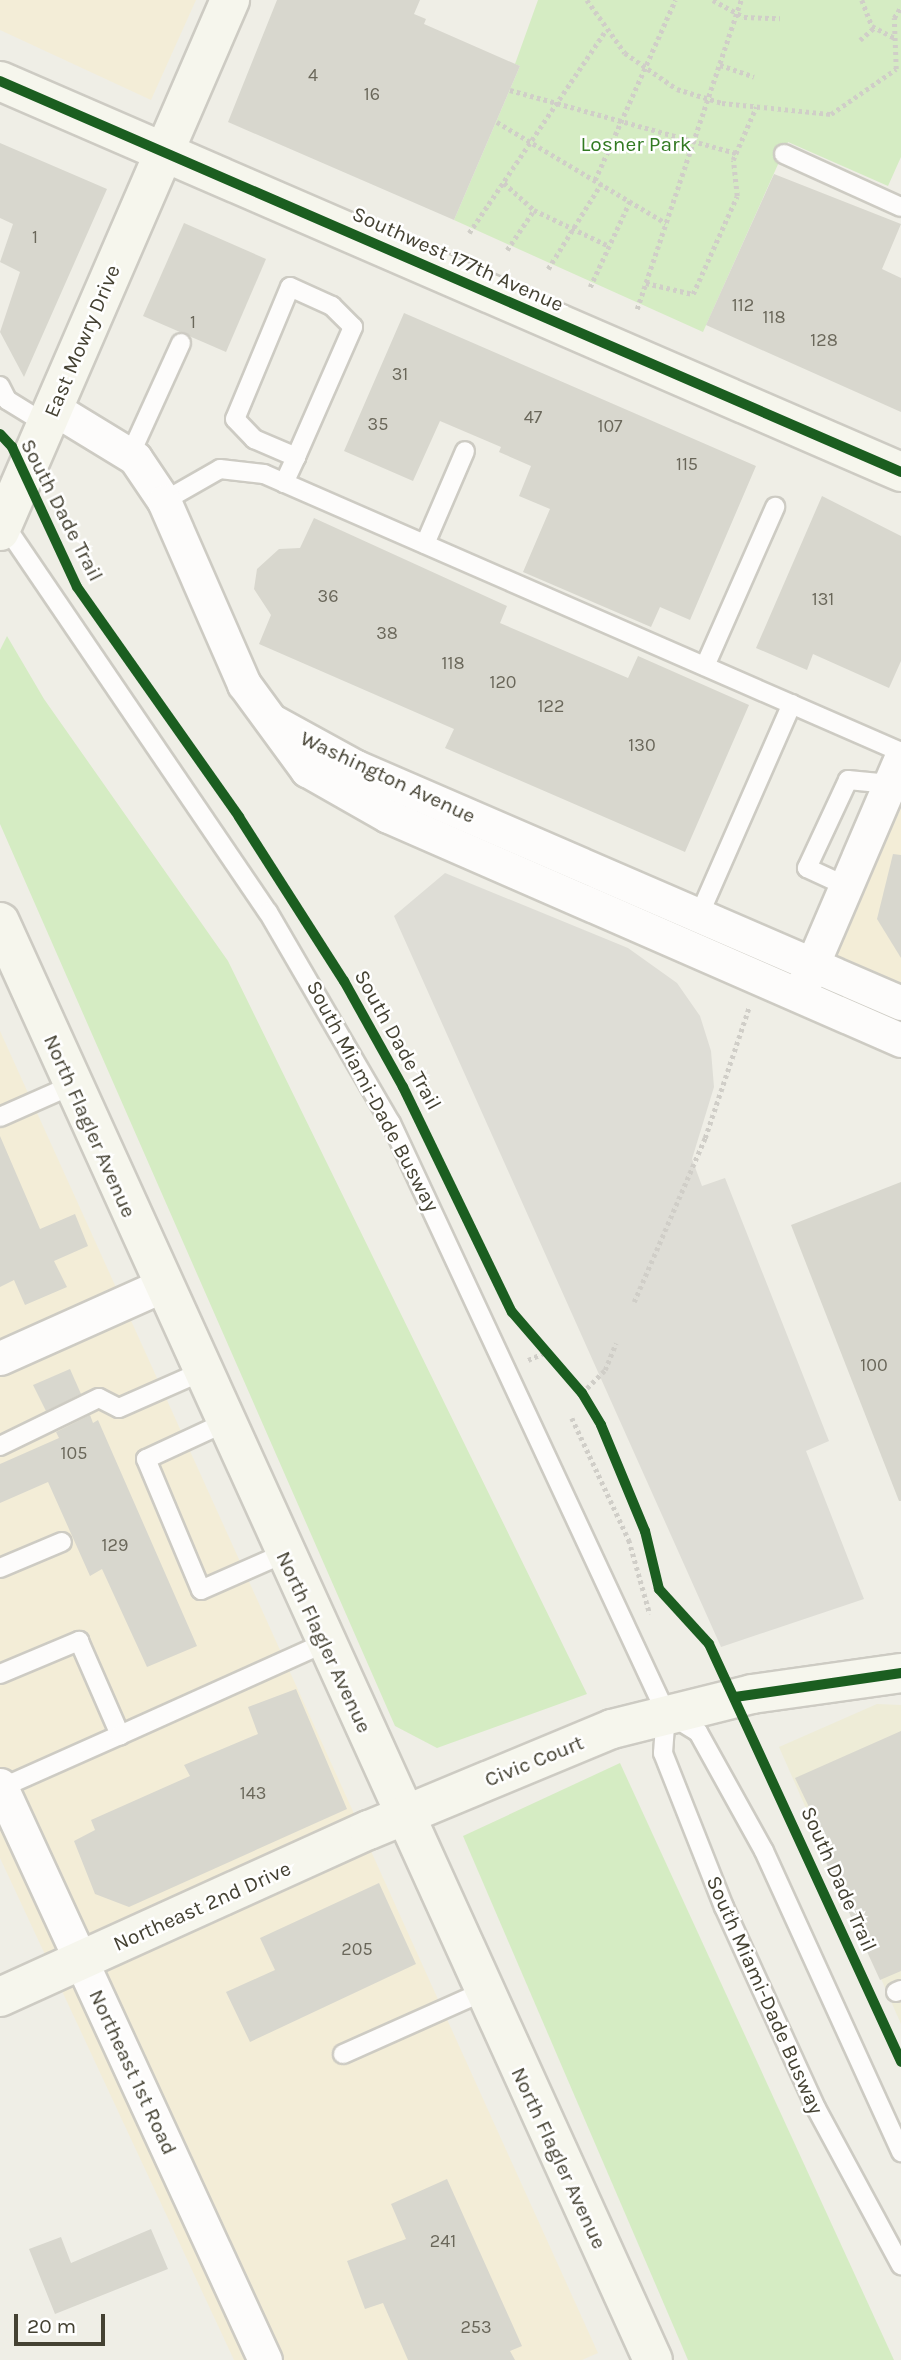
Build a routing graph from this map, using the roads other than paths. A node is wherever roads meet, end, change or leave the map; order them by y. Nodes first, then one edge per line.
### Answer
1 (230, 0) edge
2 (0, 81) edge
3 (164, 152) junction
4 (784, 154) dead end
5 (899, 201) edge
6 (181, 343) dead end
7 (0, 386) edge
8 (49, 416) junction
9 (465, 452) dead end
10 (130, 455) junction
11 (296, 457) junction
12 (901, 472) edge
13 (284, 483) junction
14 (164, 501) junction
15 (775, 507) dead end
16 (1, 523) edge
17 (425, 544) junction
18 (705, 666) junction
19 (792, 704) junction
20 (266, 718) junction
21 (901, 752) edge
22 (895, 771) edge
23 (699, 916) junction
24 (4, 943) edge
25 (686, 946) junction
26 (812, 964) junction
27 (799, 996) junction
28 (901, 1003) edge
29 (901, 1040) edge
30 (70, 1086) junction
31 (0, 1116) edge
32 (163, 1285) junction
33 (0, 1358) edge
34 (201, 1372) junction
35 (224, 1423) junction
36 (0, 1446) edge
37 (62, 1542) dead end
38 (283, 1554) junction
39 (0, 1568) edge
40 (324, 1643) junction
41 (901, 1673) edge
42 (0, 1674) edge
43 (666, 1713) junction
44 (120, 1735) junction
45 (1, 1786) edge
46 (405, 1814) junction
47 (81, 1961) junction
48 (482, 1992) junction
49 (0, 1997) edge
50 (343, 2054) dead end
51 (901, 2152) edge
52 (901, 2265) edge
53 (645, 2358) edge
54 (265, 2360) edge

1 - 3 street, East Mowry Drive
2 - 3 street, Southwest 177th Avenue
3 - 8 street, East Mowry Drive
3 - 12 street, Southwest 177th Avenue
4 - 5 lane
6 - 10 lane
7 - 8 lane
8 - 10 street
8 - 16 street, East Mowry Drive
9 - 17 lane
10 - 14 street
11 - 11 lane
11 - 13 lane
13 - 14 lane
13 - 17 lane
14 - 20 street
15 - 18 lane
16 - 43 lane, South Miami-Dade Busway
17 - 18 lane
18 - 19 lane
19 - 21 lane
19 - 23 lane
20 - 23 street, Washington Avenue
20 - 25 street, Washington Avenue
22 - 26 street
23 - 25 lane
23 - 26 street, Washington Avenue
24 - 30 street, North Flagler Avenue
25 - 27 street, Washington Avenue
26 - 27 street
26 - 28 street, Washington Avenue
27 - 29 street, Washington Avenue
30 - 31 lane
30 - 32 street, North Flagler Avenue
32 - 33 street
32 - 34 street, North Flagler Avenue
34 - 35 street, North Flagler Avenue
34 - 36 lane
35 - 38 street, North Flagler Avenue
35 - 38 lane
37 - 39 lane
38 - 40 street, North Flagler Avenue
40 - 44 lane
40 - 46 street, North Flagler Avenue
41 - 43 street, Civic Court
42 - 44 lane
43 - 46 street, Civic Court
43 - 51 lane
43 - 52 lane, South Miami-Dade Busway
44 - 45 lane
45 - 47 street, Northeast 1st Road
46 - 47 street, Northeast 2nd Drive
46 - 48 street, North Flagler Avenue
47 - 49 street, Northeast 2nd Drive
47 - 54 street, Northeast 1st Road
48 - 50 lane
48 - 53 street, North Flagler Avenue

